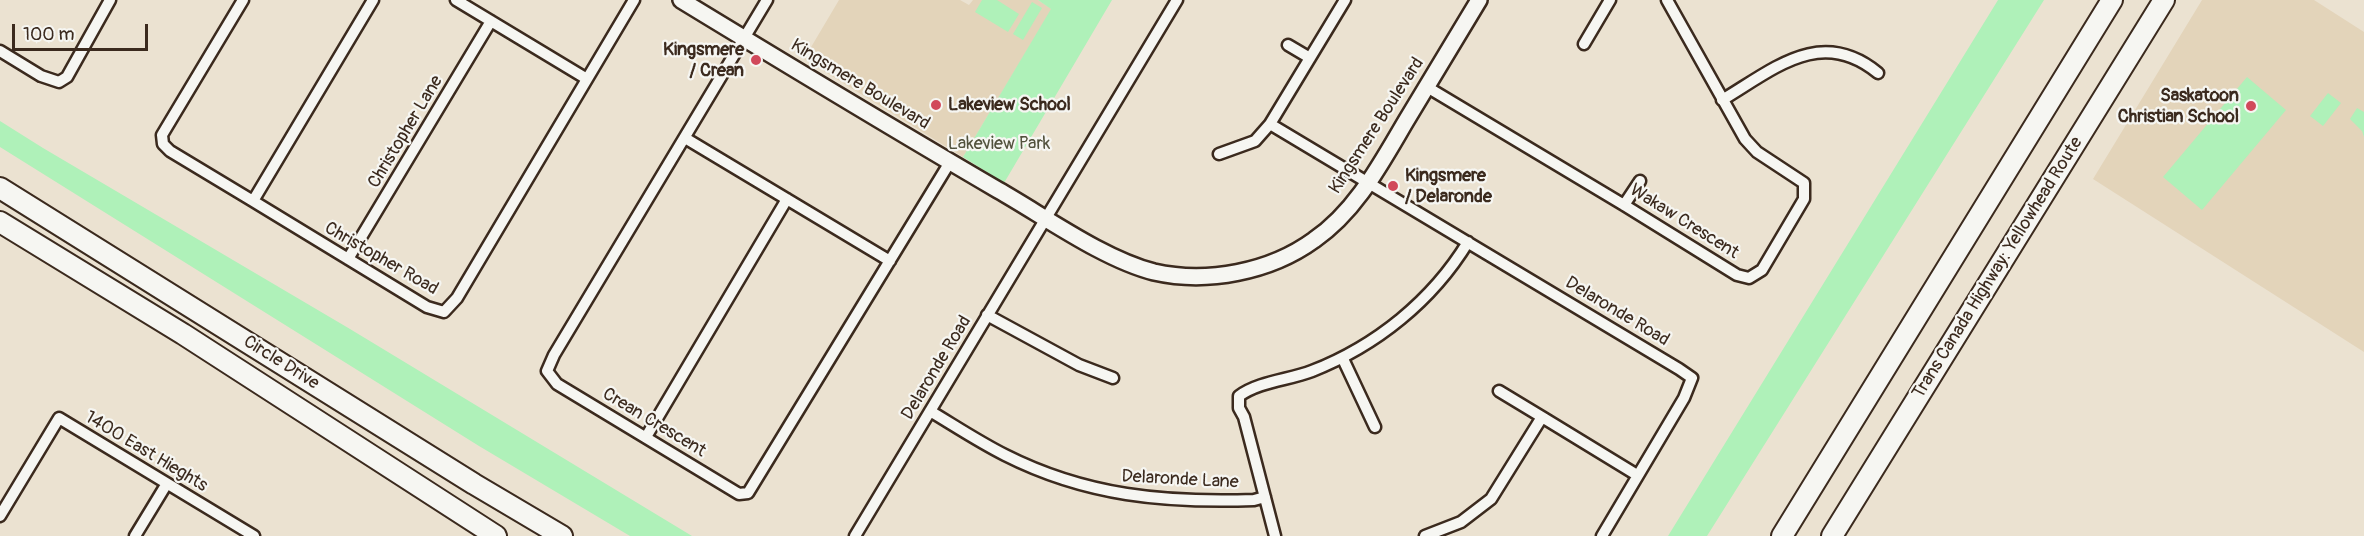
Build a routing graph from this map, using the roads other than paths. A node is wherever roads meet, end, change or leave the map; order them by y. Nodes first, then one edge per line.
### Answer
1 (110, 0) edge
2 (243, 0) edge
3 (374, 0) edge
4 (456, 0) edge
5 (634, 0) edge
6 (681, 0) edge
7 (767, 0) edge
8 (1177, 0) edge
9 (1345, 0) edge
10 (1479, 0) edge
11 (1610, 0) edge
12 (1667, 0) edge
13 (2112, 0) edge
14 (2164, 0) edge
15 (491, 21) junction
16 (744, 38) junction
17 (1584, 44) dead end
18 (1288, 45) dead end
19 (0, 51) edge
20 (1310, 58) junction
21 (1878, 73) dead end
22 (587, 79) junction
23 (1427, 87) junction
24 (1722, 100) junction
25 (1270, 124) junction
26 (685, 138) junction
27 (1219, 154) dead end
28 (950, 162) junction
29 (1640, 182) dead end
30 (1368, 183) junction
31 (0, 187) edge
32 (787, 199) junction
33 (253, 201) junction
34 (1624, 205) junction
35 (1046, 218) junction
36 (0, 222) edge
37 (1468, 242) junction
38 (348, 259) junction
39 (890, 261) junction
40 (987, 315) junction
41 (1343, 359) junction
42 (1113, 378) dead end
43 (1499, 391) dead end
44 (930, 411) junction
45 (1542, 417) junction
46 (1375, 427) dead end
47 (646, 437) junction
48 (1828, 462) junction
49 (1637, 475) junction
50 (1867, 479) junction
51 (166, 484) junction
52 (1265, 497) junction
53 (0, 516) edge
54 (135, 536) edge
55 (254, 536) edge
56 (496, 536) edge
57 (562, 536) edge
58 (855, 536) edge
59 (1275, 536) edge
60 (1425, 536) edge
61 (1602, 536) edge
62 (1772, 536) edge
63 (1782, 536) edge
64 (1832, 536) edge
65 (1838, 536) edge

1 - 19 street
2 - 33 street, Christopher Road
3 - 33 street
4 - 15 street
5 - 22 street, Christopher Road
6 - 16 street, Kingsmere Boulevard
7 - 16 street, Crean Crescent
8 - 35 street, Delaronde Road
9 - 20 street
10 - 23 street, Kingsmere Boulevard
11 - 17 street
12 - 24 street, Wakaw Crescent
13 - 48 highway
14 - 50 highway, Trans Canada Highway: Yellowhead Route
15 - 22 street
15 - 38 street, Christopher Lane
16 - 26 street, Crean Crescent
16 - 28 street, Kingsmere Boulevard
18 - 20 street
20 - 25 street
21 - 24 street
22 - 38 street, Christopher Road
23 - 30 street, Kingsmere Boulevard
23 - 34 street, Wakaw Crescent
24 - 34 street, Wakaw Crescent
25 - 27 street
25 - 30 street, Delaronde Road
26 - 32 street
26 - 47 street, Crean Crescent
28 - 35 street, Kingsmere Boulevard
28 - 39 street, Crean Crescent
29 - 34 street
30 - 35 street, Kingsmere Boulevard
30 - 37 street, Delaronde Road
31 - 57 highway, Circle Drive
32 - 39 street
32 - 47 street
33 - 38 street, Christopher Road
35 - 40 street, Delaronde Road
36 - 56 highway, Circle Drive
37 - 41 street
37 - 49 street, Delaronde Road
39 - 47 street, Crean Crescent
40 - 42 street
40 - 44 street, Delaronde Road
41 - 46 street
41 - 52 street
43 - 45 street
44 - 52 street, Delaronde Lane
44 - 58 street, Delaronde Road
45 - 49 street
45 - 60 street
48 - 62 highway
48 - 63 highway
49 - 61 street, Delaronde Road
50 - 64 highway, Trans Canada Highway: Yellowhead Route
50 - 65 highway
51 - 53 street, 1400 East Hieghts
51 - 54 street
51 - 55 street, 1400 East Hieghts
52 - 59 street

